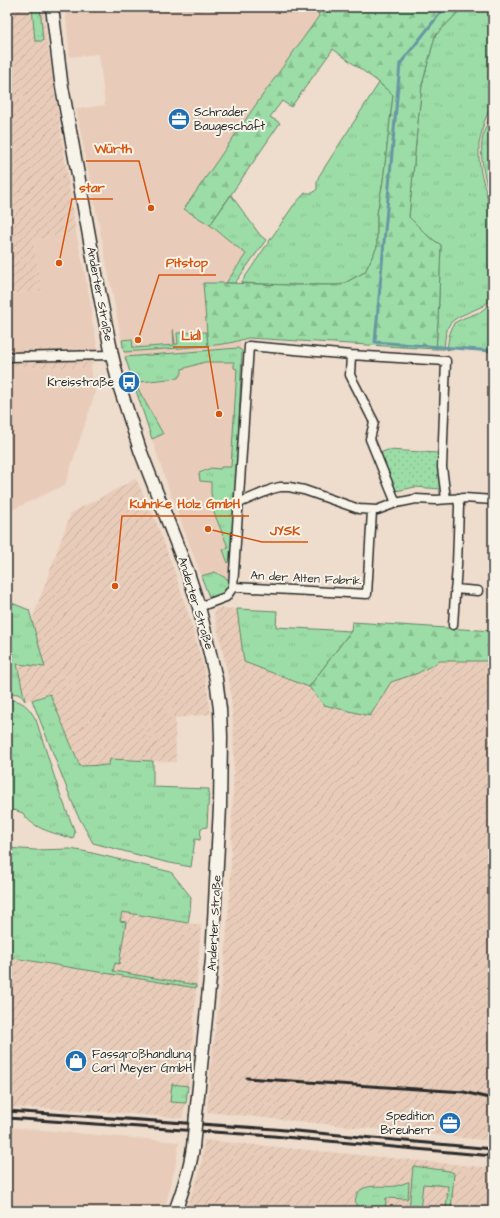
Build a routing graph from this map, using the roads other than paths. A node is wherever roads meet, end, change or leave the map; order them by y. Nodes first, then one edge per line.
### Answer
1 (52, 7) edge
2 (112, 355) junction
3 (351, 355) junction
4 (7, 357) edge
5 (458, 498) junction
6 (446, 499) junction
7 (493, 500) edge
8 (396, 502) junction
9 (239, 503) junction
10 (372, 510) junction
11 (233, 586) junction
12 (455, 589) junction
13 (478, 591) dead end
14 (200, 607) junction
15 (453, 625) dead end
16 (175, 1211) edge

1 - 2 main road, Anderter Straße
2 - 4 street
2 - 14 main road, Anderter Straße
3 - 6 street
3 - 8 street
3 - 9 street
5 - 6 street
5 - 7 street
5 - 12 street
6 - 8 street
8 - 10 street
9 - 10 street
9 - 11 street
10 - 11 street, An der Alten Fabrik
11 - 14 street
12 - 13 street
12 - 15 street
14 - 16 main road, Anderter Straße, bridge

